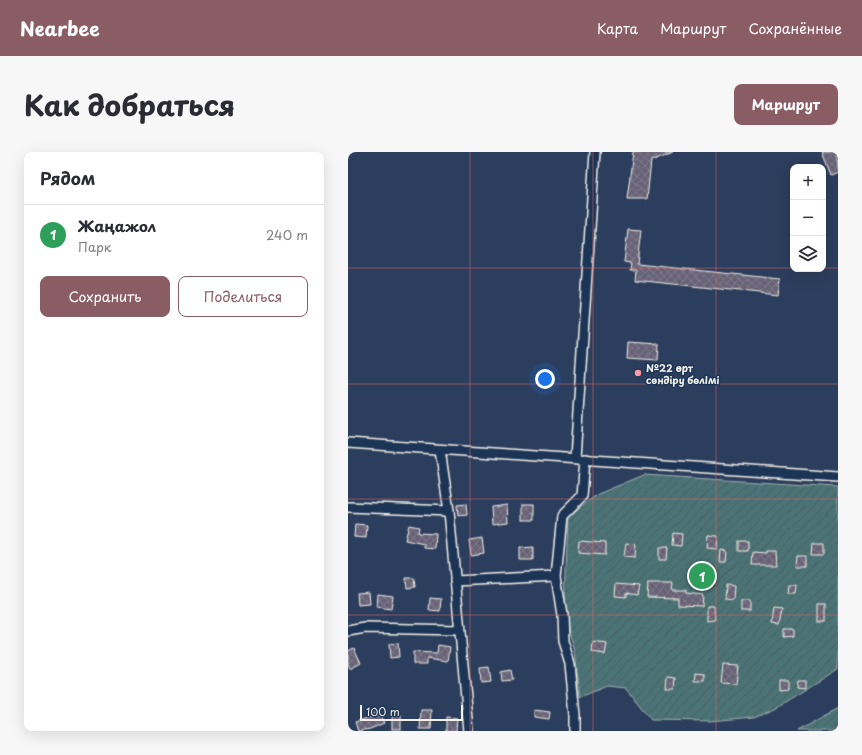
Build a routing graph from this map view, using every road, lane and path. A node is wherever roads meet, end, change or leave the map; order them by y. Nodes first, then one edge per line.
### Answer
1 (595, 152) edge
2 (348, 443) edge
3 (440, 450) junction
4 (575, 458) junction
5 (585, 459) junction
6 (838, 477) edge
7 (348, 507) edge
8 (449, 511) junction
9 (556, 576) junction
10 (455, 581) junction
11 (459, 630) junction
12 (348, 631) edge
13 (469, 731) edge
14 (575, 731) edge

1 - 4 street
2 - 3 street
3 - 4 street
3 - 8 street
4 - 5 street
5 - 6 street
5 - 9 street
7 - 8 street
8 - 10 street
9 - 10 street
9 - 14 street
10 - 11 street
11 - 12 street
11 - 13 street

